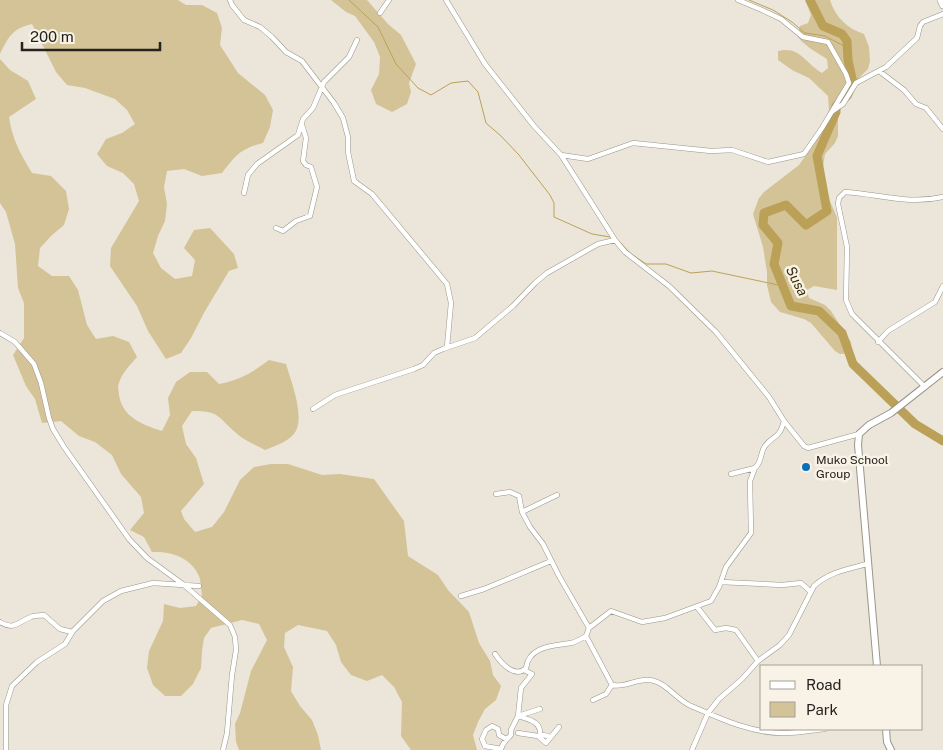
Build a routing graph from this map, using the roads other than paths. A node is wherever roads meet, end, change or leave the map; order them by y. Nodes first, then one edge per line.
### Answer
1 (230, 0) edge
2 (389, 0) edge
3 (446, 0) edge
4 (738, 0) edge
5 (941, 0) edge
6 (943, 4) edge
7 (380, 14) dead end
8 (943, 14) edge
9 (357, 40) dead end
10 (879, 71) junction
11 (322, 86) junction
12 (832, 111) junction
13 (302, 124) junction
14 (943, 129) edge
15 (562, 155) junction
16 (244, 193) dead end
17 (943, 197) edge
18 (276, 228) dead end
19 (614, 238) junction
20 (943, 286) edge
21 (0, 333) edge
22 (878, 342) junction
23 (447, 347) junction
24 (942, 374) edge
25 (925, 387) junction
26 (313, 409) dead end
27 (784, 421) junction
28 (859, 434) junction
29 (755, 468) junction
30 (731, 474) dead end
31 (496, 494) dead end
32 (557, 495) dead end
33 (522, 512) junction
34 (551, 560) junction
35 (867, 564) junction
36 (721, 582) junction
37 (184, 585) junction
38 (199, 586) dead end
39 (811, 592) junction
40 (461, 596) dead end
41 (697, 607) junction
42 (0, 622) edge
43 (589, 628) junction
44 (72, 632) junction
45 (586, 636) junction
46 (495, 654) dead end
47 (758, 661) junction
48 (877, 665) edge
49 (524, 670) junction
50 (612, 685) junction
51 (593, 700) dead end
52 (540, 709) dead end
53 (708, 713) junction
54 (518, 716) junction
55 (559, 727) dead end
56 (760, 730) edge
57 (761, 730) edge
58 (816, 730) edge
59 (886, 730) edge
60 (518, 733) dead end
61 (550, 737) junction
62 (506, 740) junction
63 (6, 750) edge
64 (224, 750) edge
65 (692, 750) edge
66 (891, 750) edge

1 - 11 street
2 - 7 street
3 - 15 street
4 - 12 street
5 - 6 main road
8 - 10 street
9 - 11 street
10 - 12 street
10 - 14 street
11 - 13 street
11 - 23 street
12 - 15 street
13 - 16 street
13 - 18 street
15 - 19 street
17 - 22 street
19 - 23 street
19 - 27 street
20 - 22 street
21 - 37 street
22 - 25 street
23 - 26 street
24 - 25 main road
25 - 28 main road
27 - 28 street
27 - 29 street
28 - 35 main road
29 - 30 street
29 - 36 street
31 - 33 street
32 - 33 street
33 - 34 street
34 - 40 street
34 - 43 street
35 - 39 street
35 - 48 main road
36 - 39 street
36 - 41 street
37 - 38 street
37 - 44 street
37 - 64 street
39 - 47 street
41 - 43 street
41 - 47 street
42 - 44 street
43 - 45 street
44 - 63 street
45 - 49 street
45 - 50 street
46 - 49 street
47 - 53 street
49 - 54 street
50 - 51 street
50 - 53 street
52 - 54 street
53 - 56 street
53 - 65 street
54 - 61 street
54 - 62 street
55 - 61 street
57 - 58 street
59 - 66 main road
60 - 61 street
62 - 62 street

